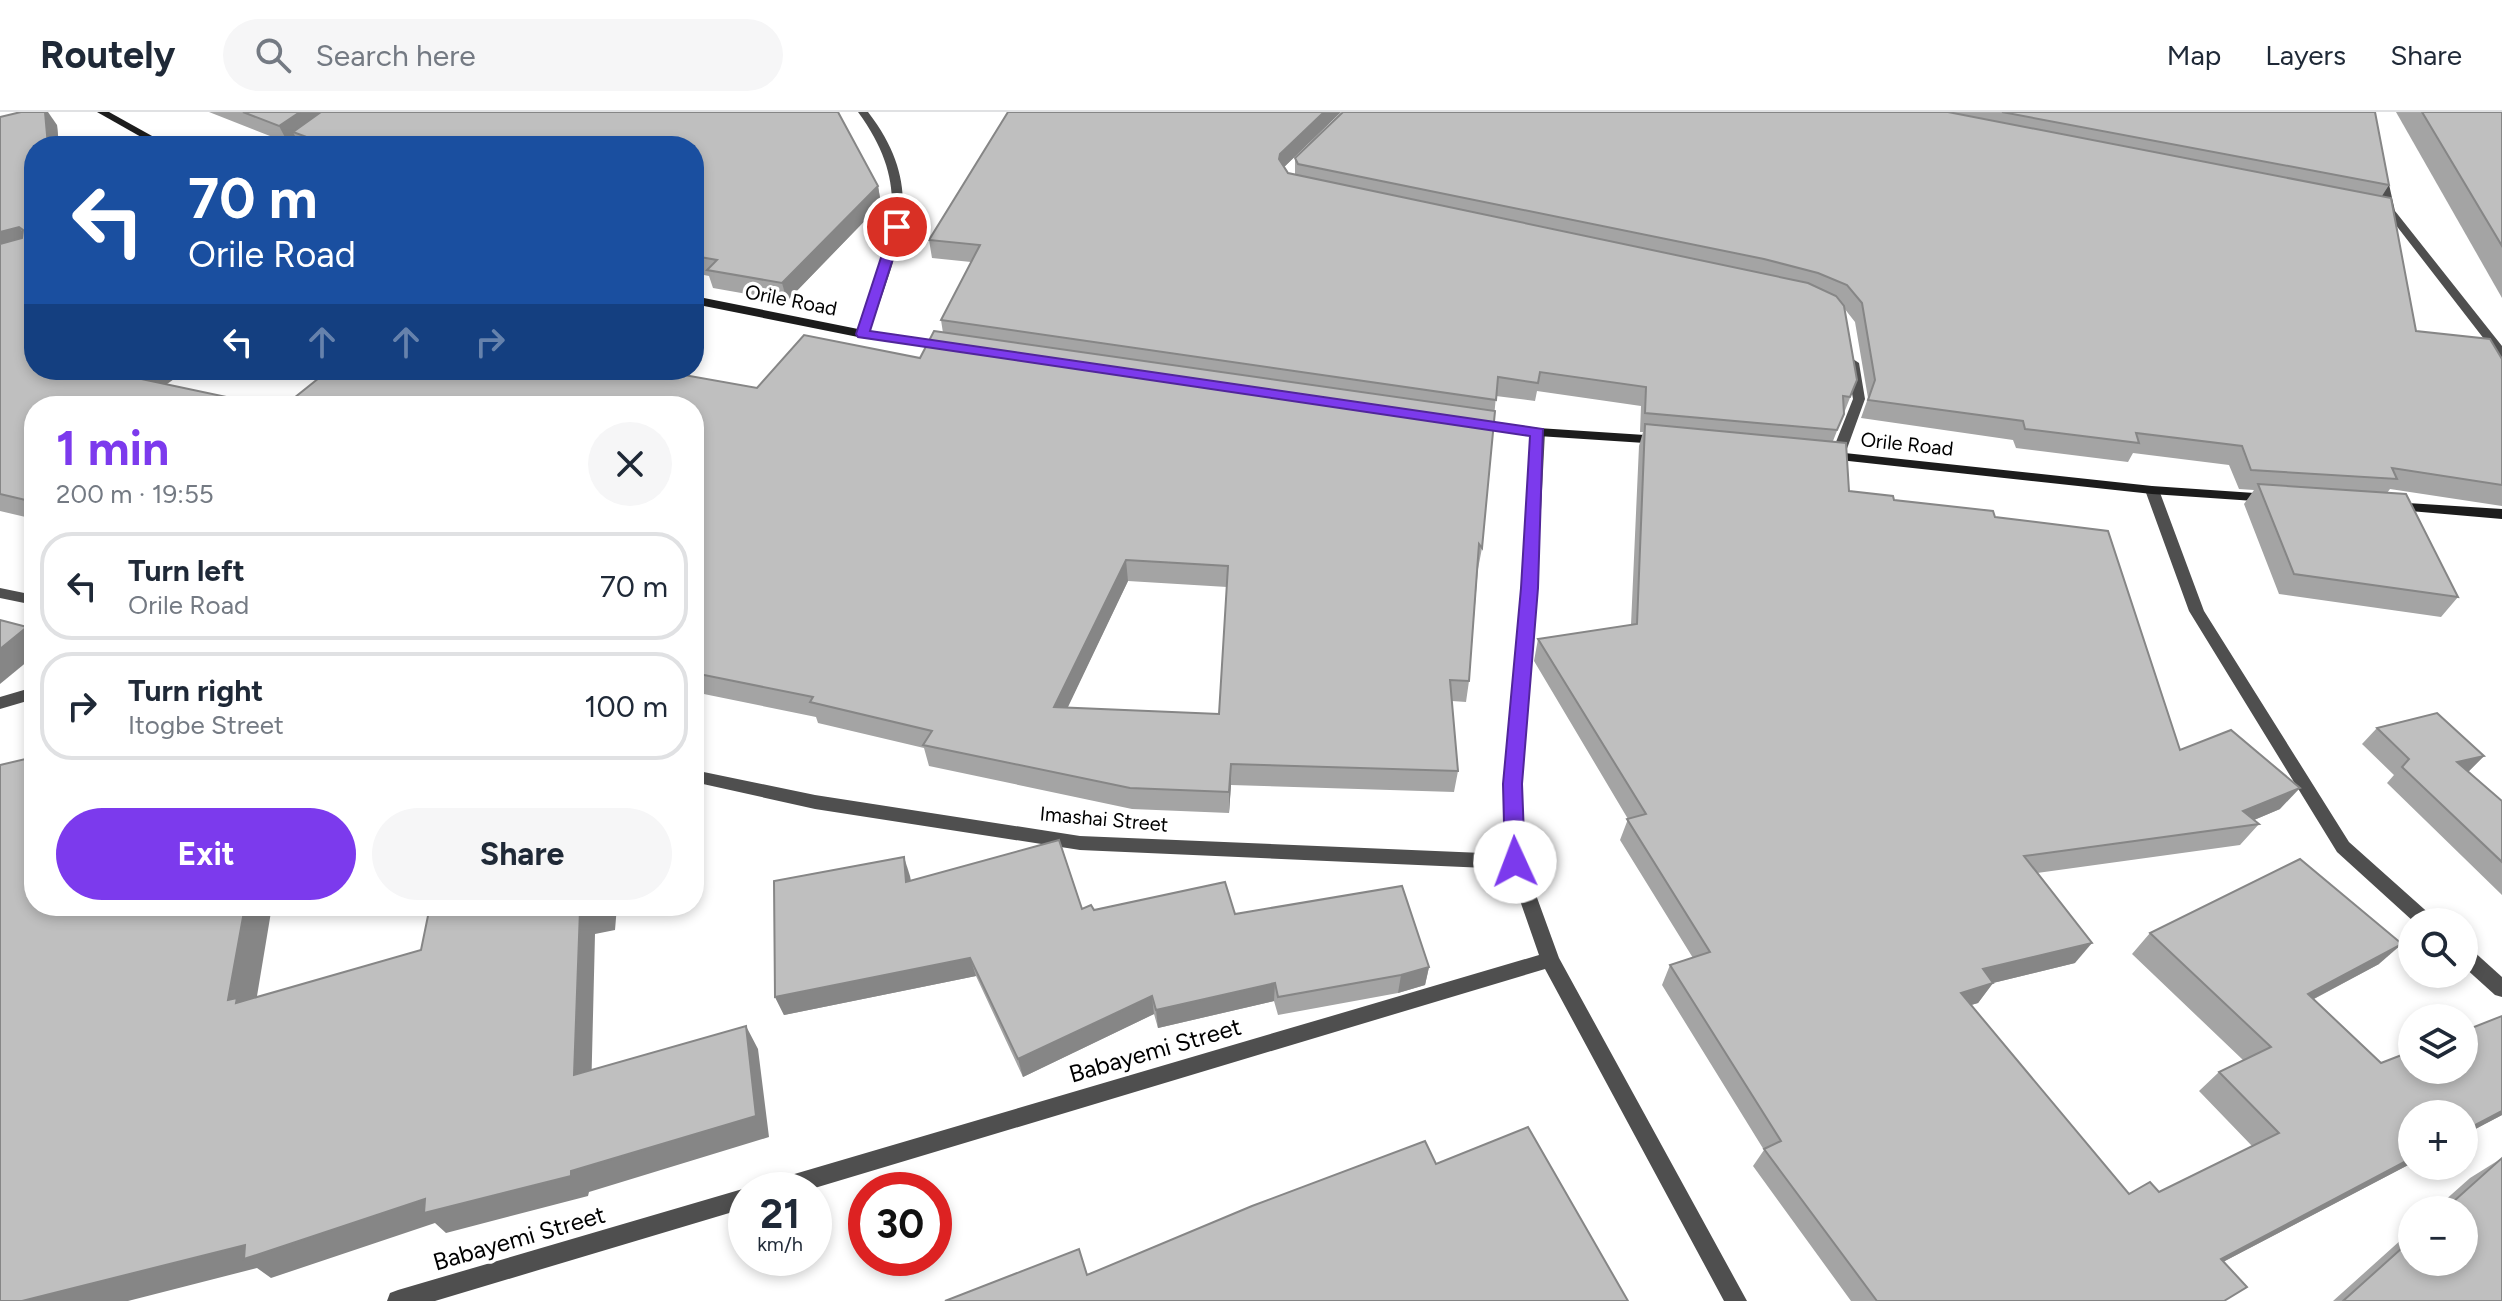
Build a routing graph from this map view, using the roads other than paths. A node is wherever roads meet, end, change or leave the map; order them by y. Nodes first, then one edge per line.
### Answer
1 (102, 112) edge
2 (344, 112) edge
3 (863, 112) edge
4 (146, 136) edge
5 (309, 136) edge
6 (2377, 151) edge
7 (2374, 208) edge
8 (2390, 211) junction
9 (704, 302) edge
10 (863, 334) junction
11 (954, 348) edge
12 (1851, 353) edge
13 (2502, 354) edge
14 (1461, 421) edge
15 (1538, 432) junction
16 (1678, 441) edge
17 (1809, 454) edge
18 (1837, 457) junction
19 (2152, 490) junction
20 (2287, 499) edge
21 (2379, 505) edge
22 (2502, 514) edge
23 (0, 593) edge
24 (24, 598) edge
25 (24, 696) edge
26 (0, 703) edge
27 (704, 778) edge
28 (1515, 862) junction
29 (2411, 908) edge
30 (1550, 960) junction
31 (2478, 968) edge
32 (2502, 989) edge
33 (832, 1173) edge
34 (728, 1203) edge
35 (398, 1301) edge
36 (1736, 1301) edge

1 - 4 street
2 - 5 street
3 - 10 street
6 - 8 street
7 - 8 street
8 - 13 street
9 - 10 street, Orile Road
10 - 11 street, Orile Road
12 - 18 street
14 - 15 street
15 - 16 street
15 - 28 street
17 - 18 street, Orile Road
18 - 19 street, Orile Road
19 - 20 street, Orile Road
19 - 29 street
21 - 22 street
23 - 24 street
25 - 26 street
27 - 28 street, Imashai Street
28 - 30 street
30 - 33 street, Babayemi Street
30 - 36 street
31 - 32 street
34 - 35 street, Babayemi Street

